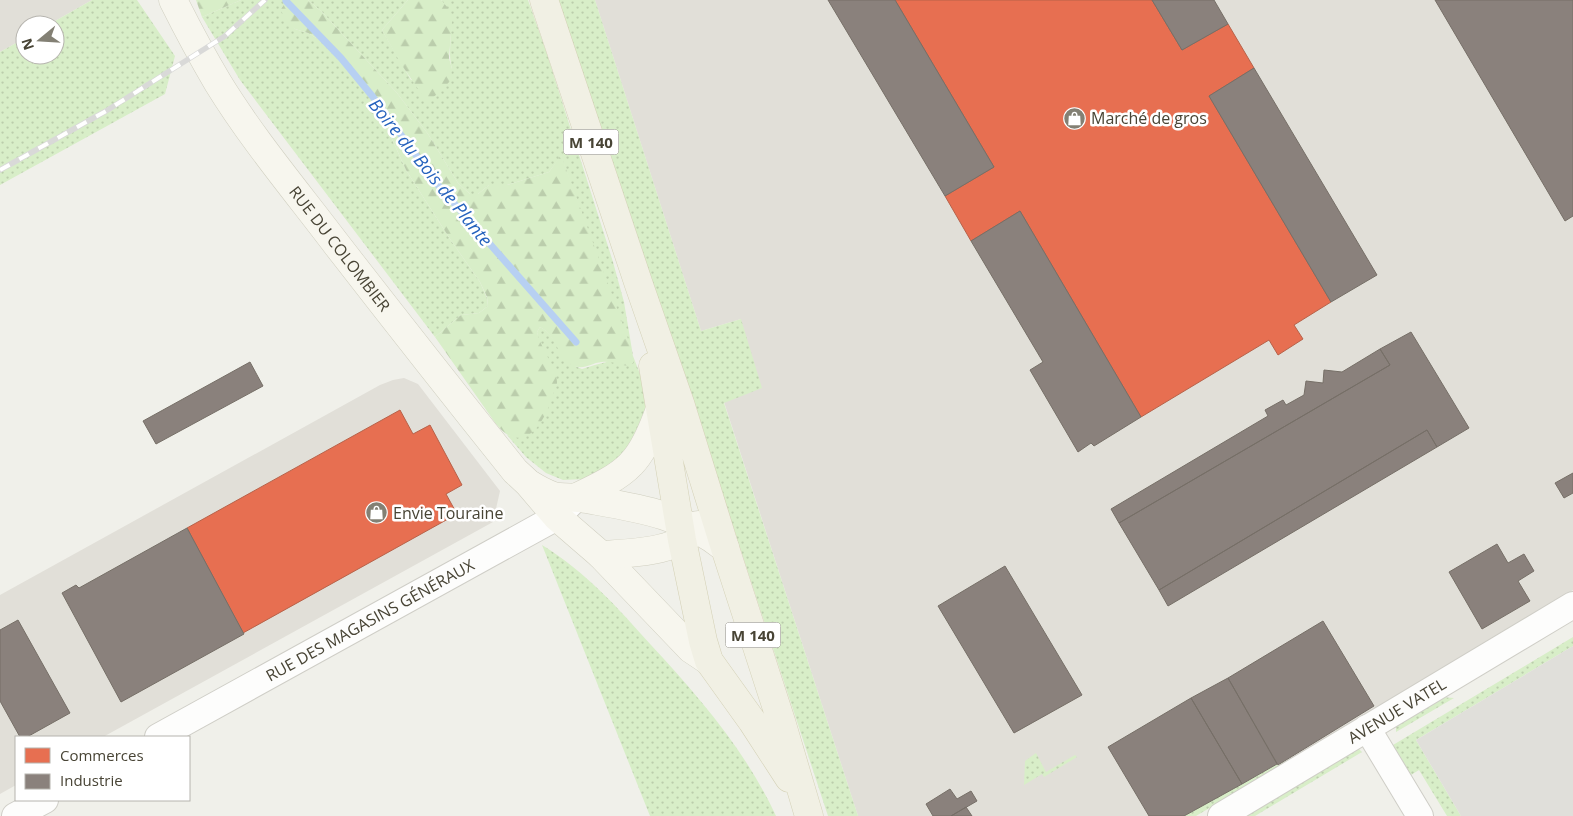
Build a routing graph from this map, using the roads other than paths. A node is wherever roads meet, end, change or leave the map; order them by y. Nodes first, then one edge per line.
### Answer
1 (174, 0) edge
2 (544, 0) edge
3 (638, 285) junction
4 (660, 408) junction
5 (528, 483) junction
6 (577, 497) junction
7 (709, 499) junction
8 (557, 517) junction
9 (686, 530) junction
10 (724, 548) junction
11 (601, 555) junction
12 (1573, 605) edge
13 (709, 661) junction
14 (1367, 728) junction
15 (160, 736) edge
16 (43, 801) edge
17 (807, 809) edge
18 (16, 816) edge
19 (1221, 816) edge
20 (1420, 816) edge

1 - 5 main road, RUE DU COLOMBIER
2 - 3 main road, M 140
3 - 4 main road, M 140
3 - 7 main road, M 140
4 - 6 main road, RUE DU COLOMBIER
4 - 9 main road, M 140
5 - 6 main road, RUE DU COLOMBIER
5 - 8 main road, RUE DU COLOMBIER
6 - 8 street, RUE DES MAGASINS GÉNÉRAUX
6 - 9 main road, RUE DU COLOMBIER
7 - 9 main road
7 - 10 main road, M 140
8 - 11 main road, RUE DU COLOMBIER
8 - 15 street, RUE DES MAGASINS GÉNÉRAUX
9 - 10 main road, RUE DU COLOMBIER
9 - 11 main road
9 - 13 main road, M 140
10 - 17 main road, M 140
11 - 13 main road, RUE DU COLOMBIER
12 - 14 street, AVENUE VATEL
13 - 17 main road, M 140
14 - 19 street, AVENUE VATEL
14 - 20 street
16 - 18 street

